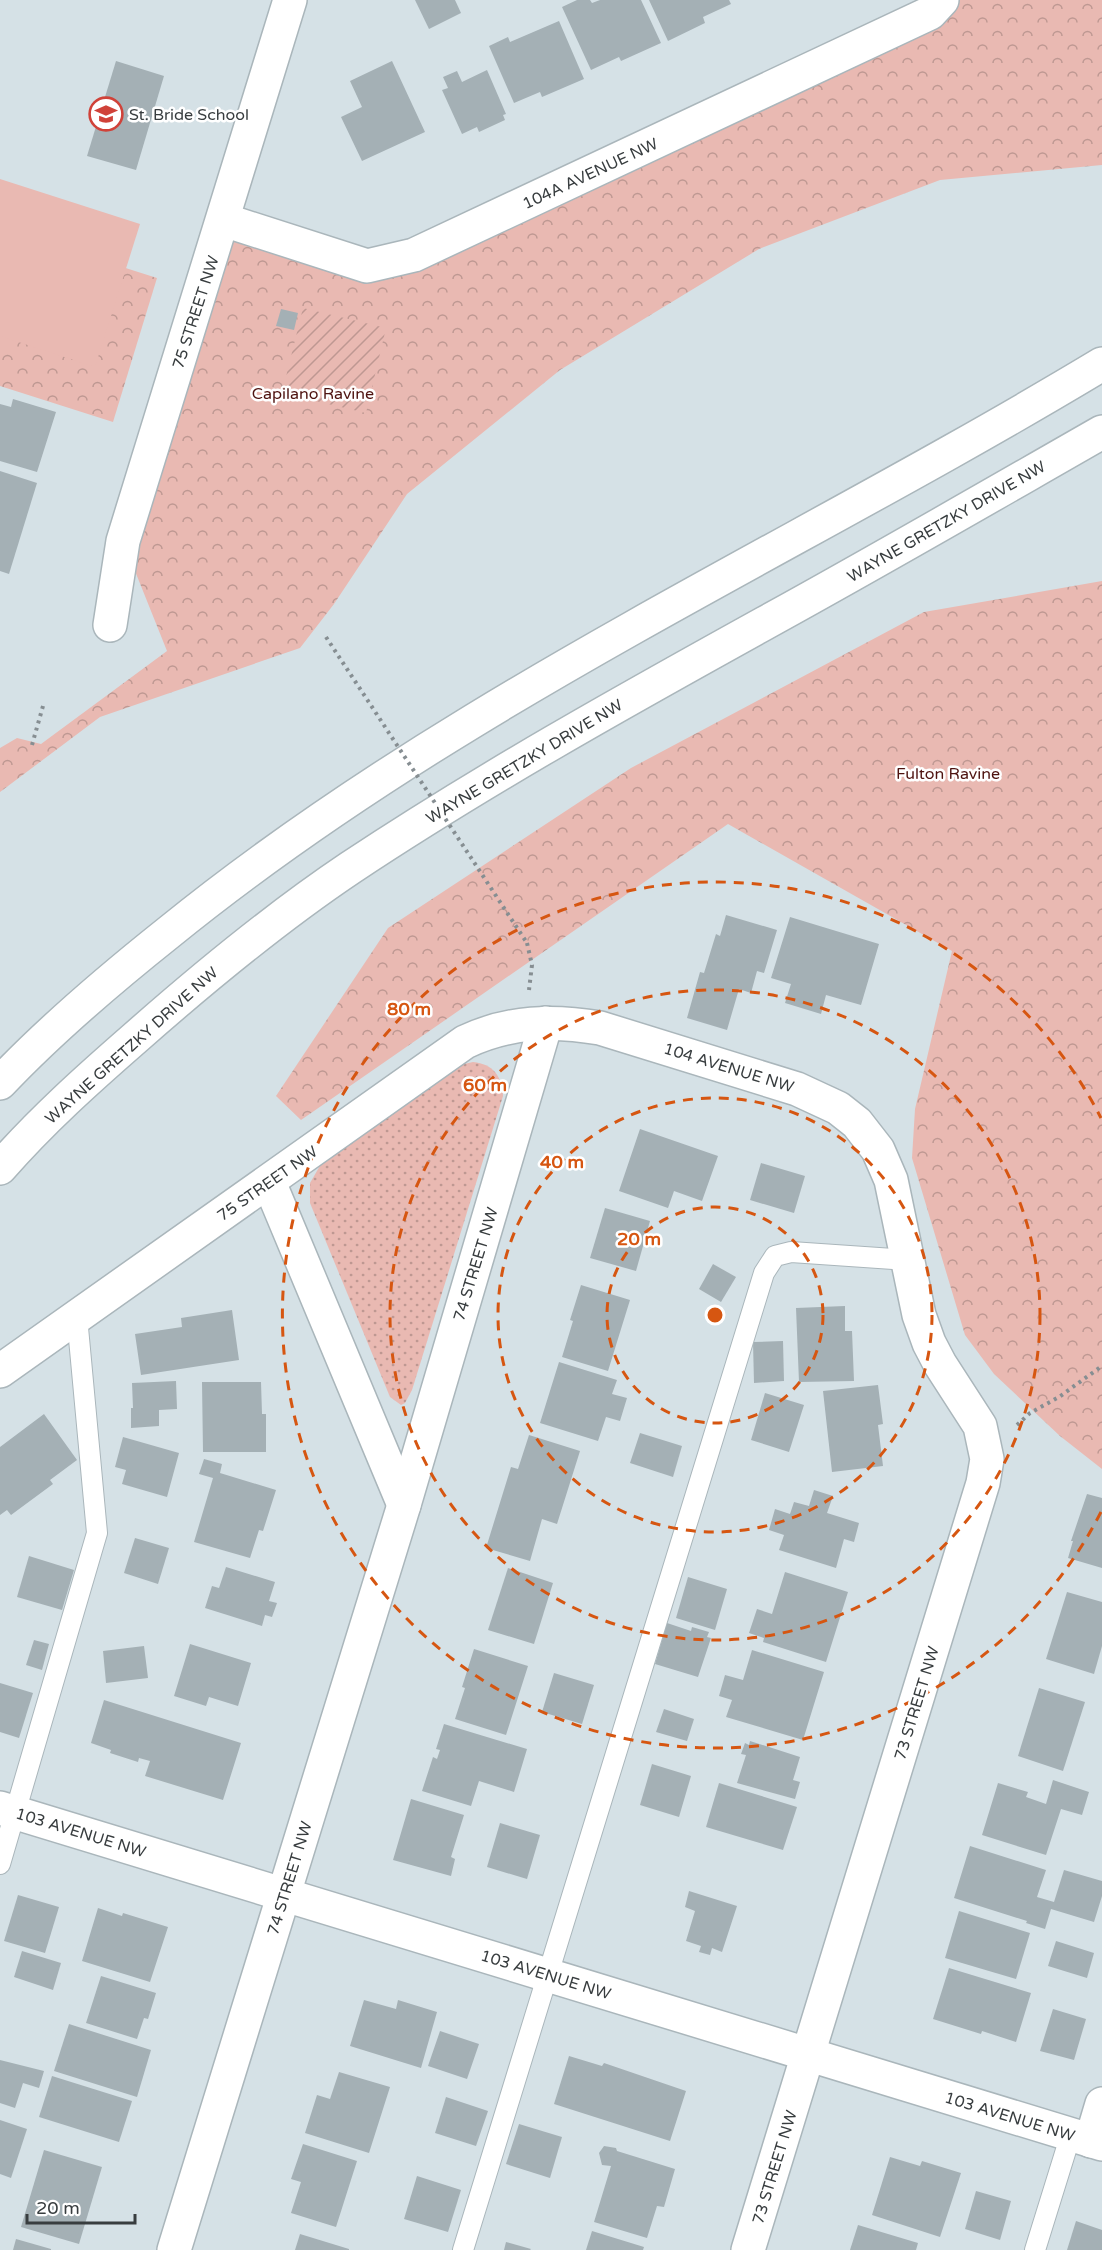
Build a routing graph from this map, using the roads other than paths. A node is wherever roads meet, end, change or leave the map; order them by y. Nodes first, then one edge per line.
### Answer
1 (290, 0) edge
2 (942, 0) edge
3 (224, 220) junction
4 (1102, 364) edge
5 (1102, 432) edge
6 (110, 626) dead end
7 (535, 1023) junction
8 (0, 1083) edge
9 (885, 1162) joint
10 (0, 1168) edge
11 (269, 1182) junction
12 (908, 1260) junction
13 (77, 1317) junction
14 (0, 1371) edge
15 (404, 1505) junction
16 (8, 1810) edge
17 (0, 1864) edge
18 (284, 1894) junction
19 (548, 1975) junction
20 (809, 2053) junction
21 (1102, 2104) edge
22 (1088, 2140) edge
23 (174, 2250) edge
24 (463, 2250) edge
25 (748, 2250) edge
26 (1035, 2250) edge

1 - 3 street, 75 STREET NW
2 - 3 street, 104A AVENUE NW
3 - 6 street, 75 STREET NW
4 - 8 street
5 - 10 street, WAYNE GRETZKY DRIVE NW
7 - 9 street, 104 AVENUE NW
7 - 11 street, 75 STREET NW
7 - 15 street, 74 STREET NW
9 - 12 street, 73 STREET NW
11 - 13 street, 75 STREET NW
11 - 15 street
12 - 19 lane
12 - 20 street, 73 STREET NW
13 - 14 street, 75 STREET NW
13 - 16 lane
15 - 18 street, 74 STREET NW
16 - 17 lane
16 - 18 street, 103 AVENUE NW
18 - 19 street, 103 AVENUE NW
18 - 23 street, 74 STREET NW
19 - 20 street, 103 AVENUE NW
19 - 24 lane
20 - 22 street, 103 AVENUE NW
20 - 25 street, 73 STREET NW
21 - 22 street, 103 AVENUE NW
22 - 26 lane

